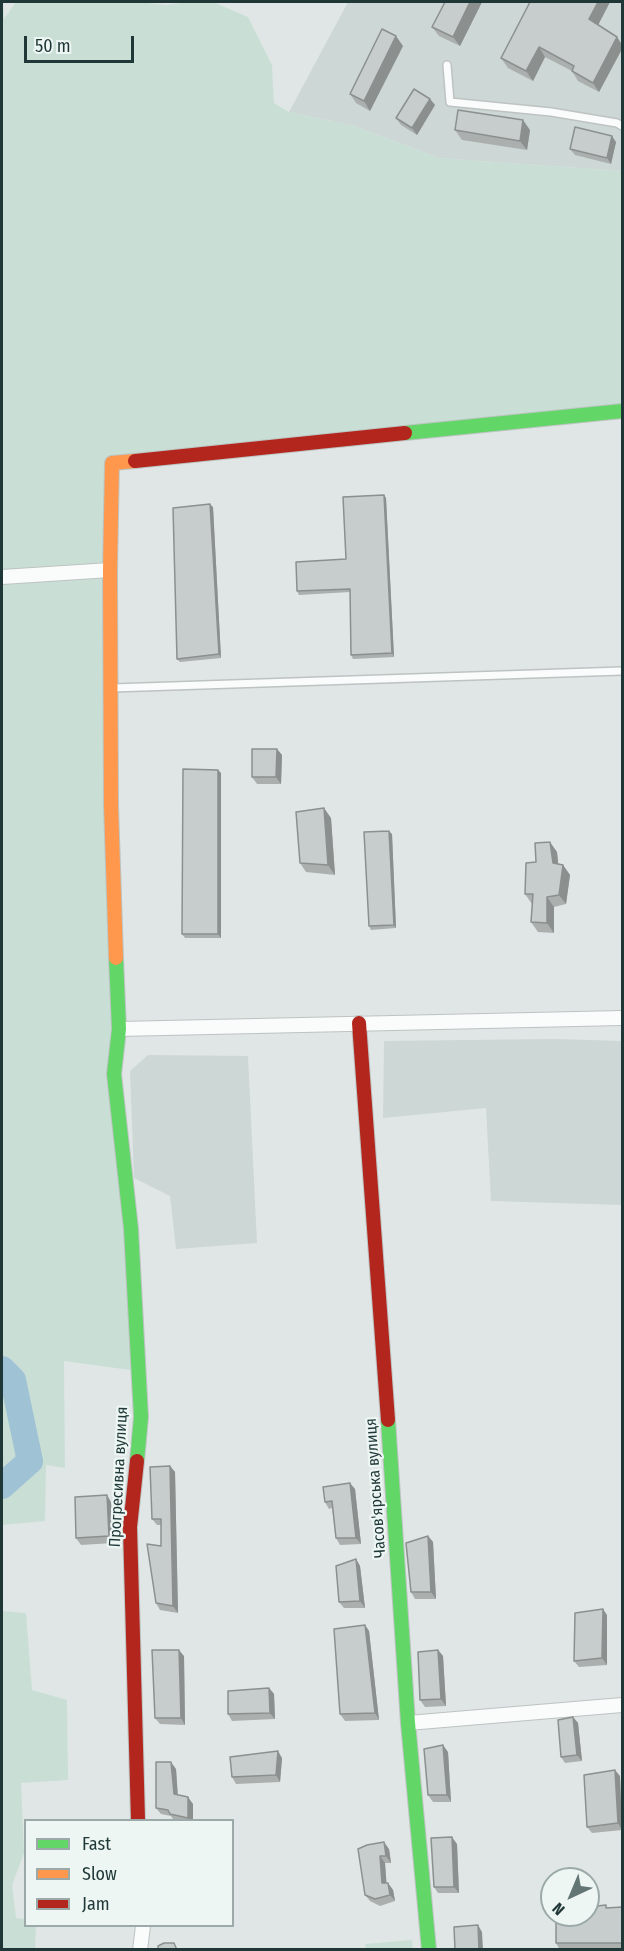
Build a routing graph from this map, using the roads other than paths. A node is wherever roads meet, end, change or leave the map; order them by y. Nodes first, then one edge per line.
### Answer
1 (447, 65) dead end
2 (622, 126) edge
3 (622, 411) edge
4 (110, 570) junction
5 (2, 577) edge
6 (622, 671) edge
7 (110, 688) junction
8 (622, 1018) edge
9 (359, 1023) junction
10 (119, 1029) junction
11 (622, 1705) edge
12 (408, 1723) junction
13 (138, 1819) edge
14 (143, 1927) edge
15 (140, 1950) edge
16 (429, 1950) edge

1 - 2 lane
3 - 4 street, Прогресивна вулиця
4 - 5 street
4 - 7 street, Прогресивна вулиця
6 - 7 lane
7 - 10 street, Прогресивна вулиця
8 - 9 street
9 - 10 street
9 - 12 street, Часов'ярська вулиця
10 - 13 street, Прогресивна вулиця
11 - 12 street
12 - 16 street, Часов'ярська вулиця
14 - 15 street

